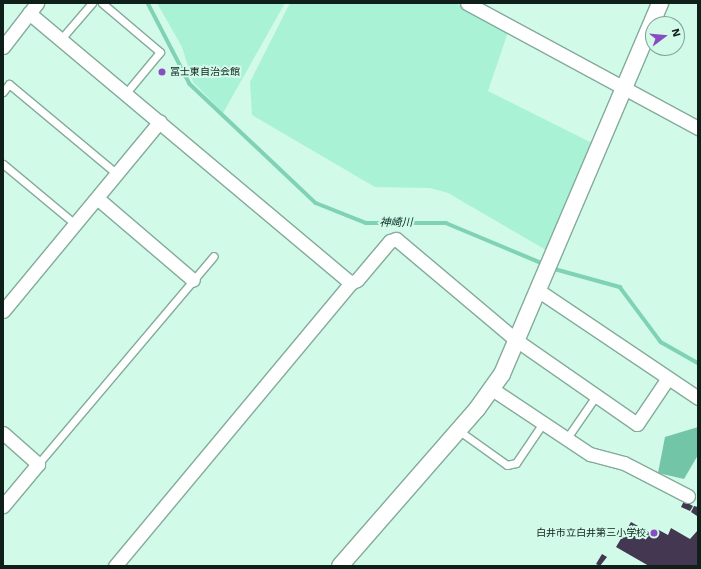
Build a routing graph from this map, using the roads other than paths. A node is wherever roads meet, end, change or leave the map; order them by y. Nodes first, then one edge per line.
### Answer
1 (92, 3) edge
2 (102, 3) edge
3 (466, 3) edge
4 (660, 3) edge
5 (33, 8) edge
6 (61, 39) junction
7 (3, 47) edge
8 (624, 89) junction
9 (3, 92) edge
10 (126, 93) junction
11 (160, 122) junction
12 (698, 128) edge
13 (3, 164) edge
14 (117, 174) junction
15 (97, 198) junction
16 (75, 224) junction
17 (214, 256) dead end
18 (193, 280) junction
19 (351, 283) junction
20 (539, 290) junction
21 (3, 311) edge
22 (516, 340) junction
23 (668, 378) junction
24 (492, 389) junction
25 (596, 396) junction
26 (698, 398) edge
27 (543, 423) junction
28 (458, 430) junction
29 (3, 433) edge
30 (567, 438) junction
31 (38, 464) junction
32 (688, 496) dead end
33 (3, 506) edge
34 (114, 566) edge
35 (340, 566) edge

1 - 6 lane
2 - 10 lane
3 - 8 street
4 - 8 street
5 - 6 street
5 - 7 street
6 - 10 street
8 - 12 street
8 - 20 street
9 - 14 lane
10 - 11 street
11 - 14 street
11 - 19 street
13 - 16 lane
14 - 15 street
15 - 16 street
15 - 18 street
16 - 21 street
17 - 18 lane
18 - 31 lane
19 - 22 street
19 - 34 street
20 - 22 street
20 - 23 street
22 - 24 street
22 - 25 street
23 - 25 street
23 - 26 street
24 - 27 street
24 - 28 street
25 - 30 lane
27 - 28 lane
27 - 30 street
28 - 35 street
29 - 31 street
30 - 32 street
31 - 33 street

